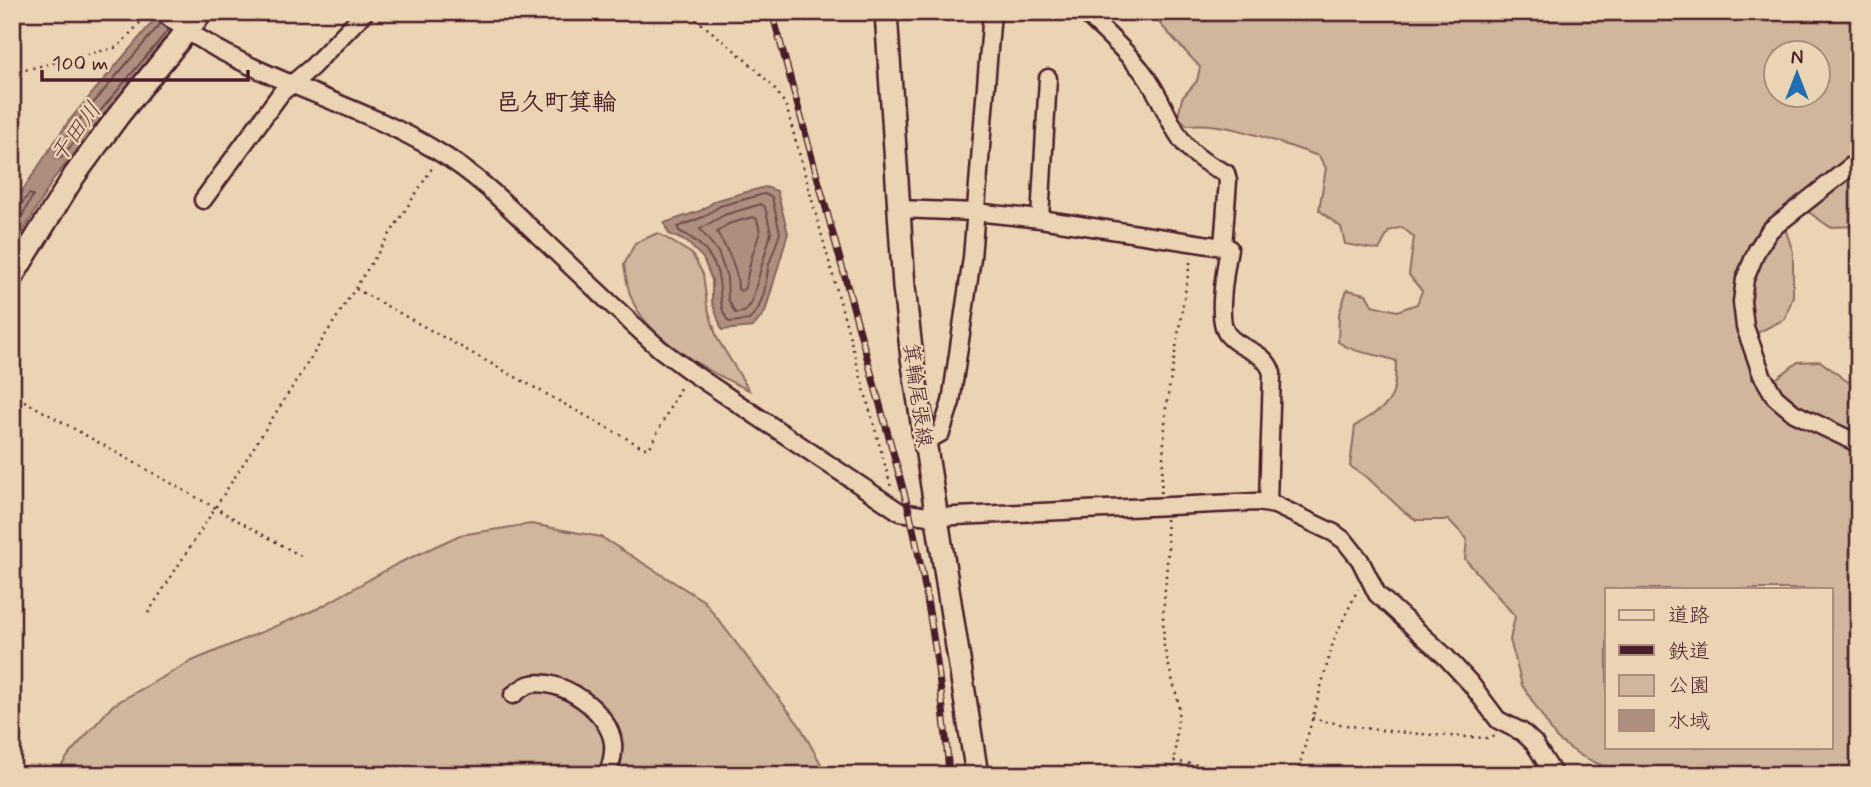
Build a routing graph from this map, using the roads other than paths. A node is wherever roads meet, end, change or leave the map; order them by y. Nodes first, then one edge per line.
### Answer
1 (162, 12) edge
2 (202, 12) edge
3 (365, 12) edge
4 (886, 12) edge
5 (992, 12) edge
6 (1084, 12) edge
7 (184, 30) junction
8 (1048, 78) dead end
9 (291, 84) junction
10 (1859, 160) edge
11 (203, 200) dead end
12 (899, 209) junction
13 (975, 212) junction
14 (1040, 219) junction
15 (1223, 246) junction
16 (12, 277) edge
17 (924, 438) junction
18 (1859, 444) edge
19 (1268, 502) junction
20 (935, 517) junction
21 (513, 695) dead end
22 (607, 775) edge
23 (977, 775) edge
24 (1554, 775) edge

1 - 7 street
2 - 7 main road
3 - 9 street
4 - 12 main road, 箕輪尾張線
5 - 13 street
6 - 15 street
7 - 9 street
7 - 16 main road
8 - 14 street
9 - 11 street
9 - 20 street
10 - 18 street
12 - 13 street
12 - 17 main road, 箕輪尾張線
13 - 14 street
13 - 17 street
14 - 15 street
15 - 19 street
17 - 20 main road, 箕輪尾張線
19 - 20 street
19 - 24 street
20 - 23 main road, 箕輪尾張線
21 - 22 street

